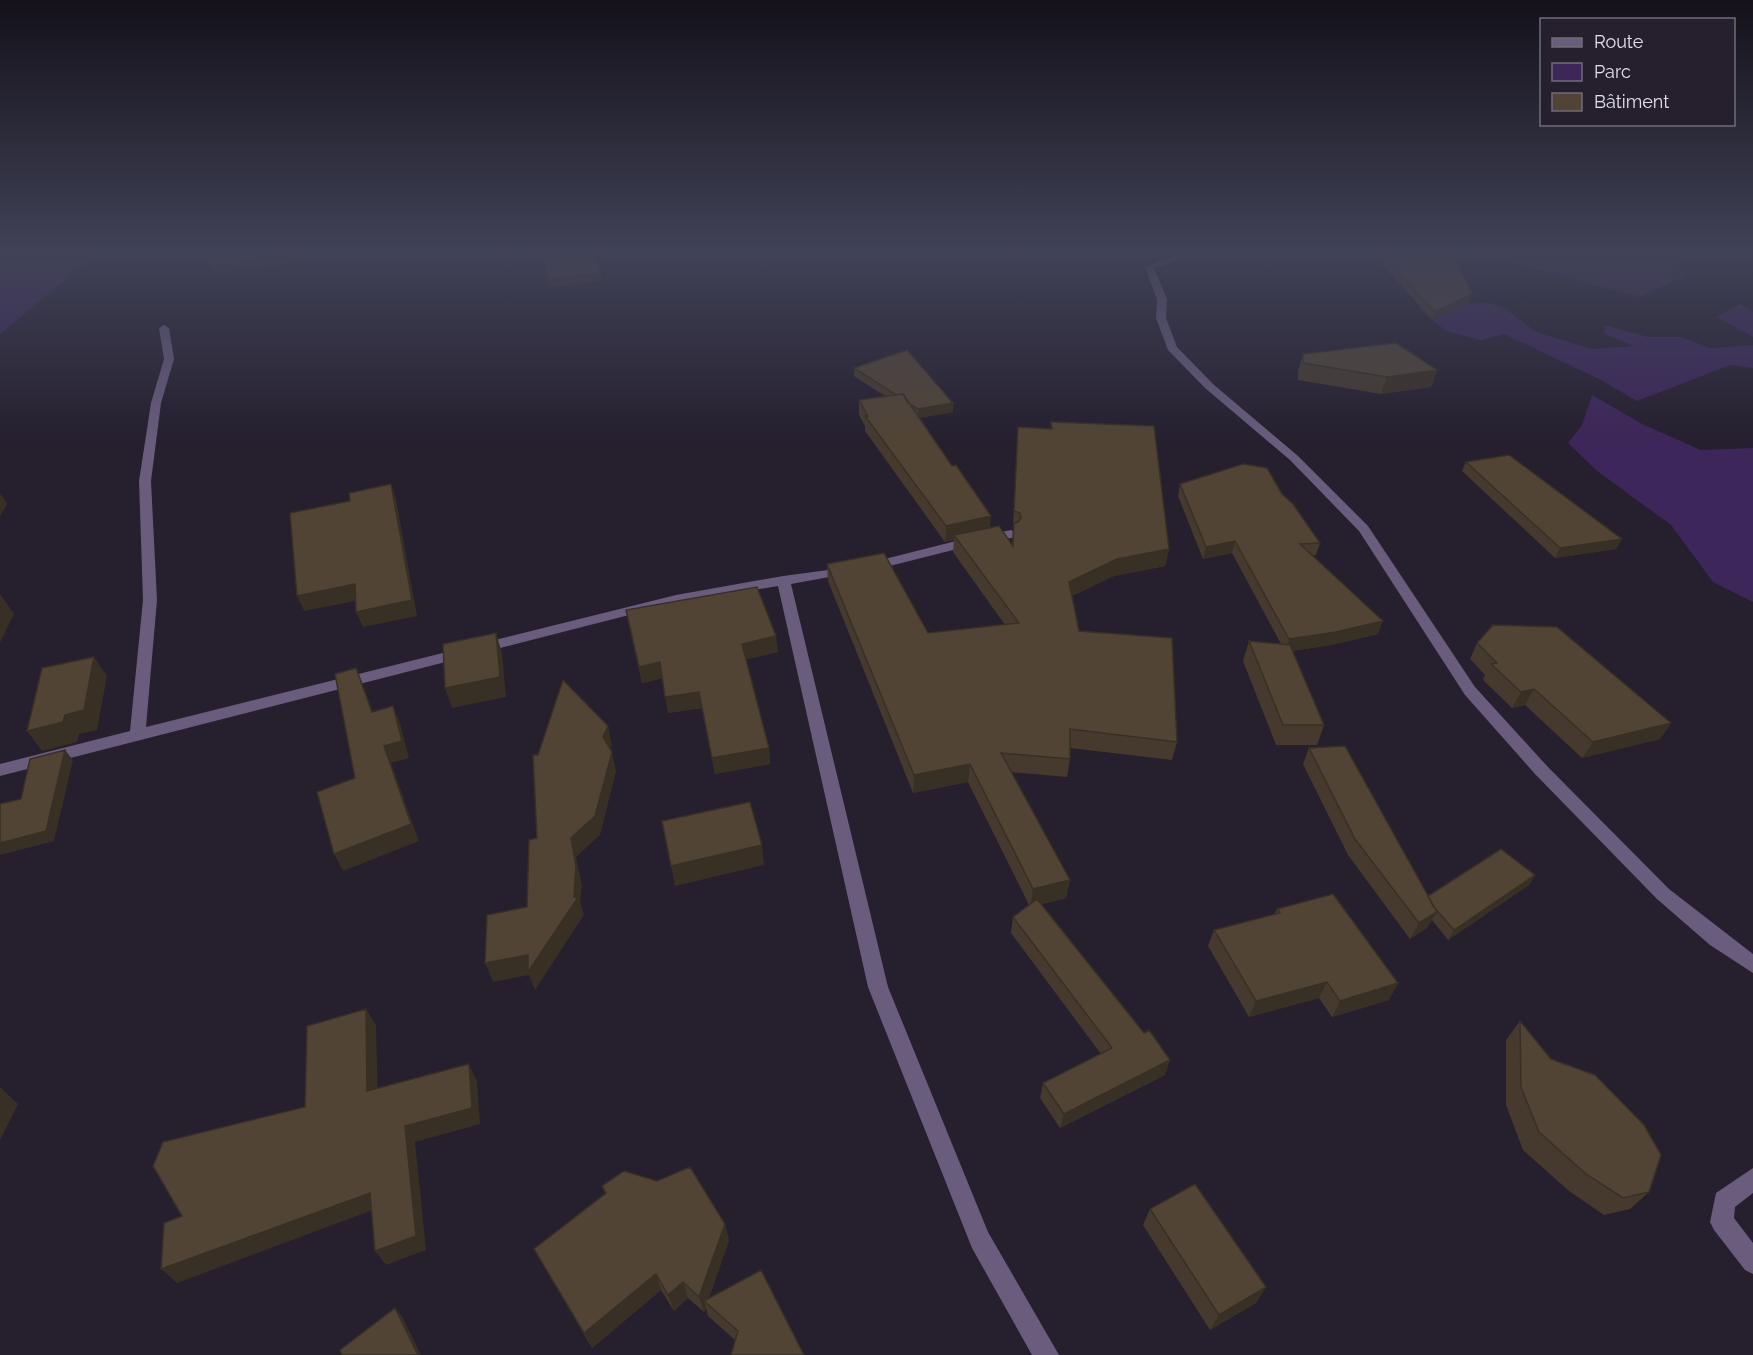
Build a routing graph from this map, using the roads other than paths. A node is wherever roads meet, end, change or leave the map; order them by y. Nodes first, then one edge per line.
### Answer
1 (1161, 316) edge
2 (164, 328) dead end
3 (1011, 534) edge
4 (783, 580) junction
5 (138, 734) junction
6 (0, 771) edge
7 (1752, 963) edge
8 (1753, 1179) edge
9 (1753, 1262) edge
10 (1046, 1355) edge

1 - 7 street
2 - 5 street
3 - 4 street
4 - 5 street
4 - 10 street
5 - 6 street
8 - 9 street

